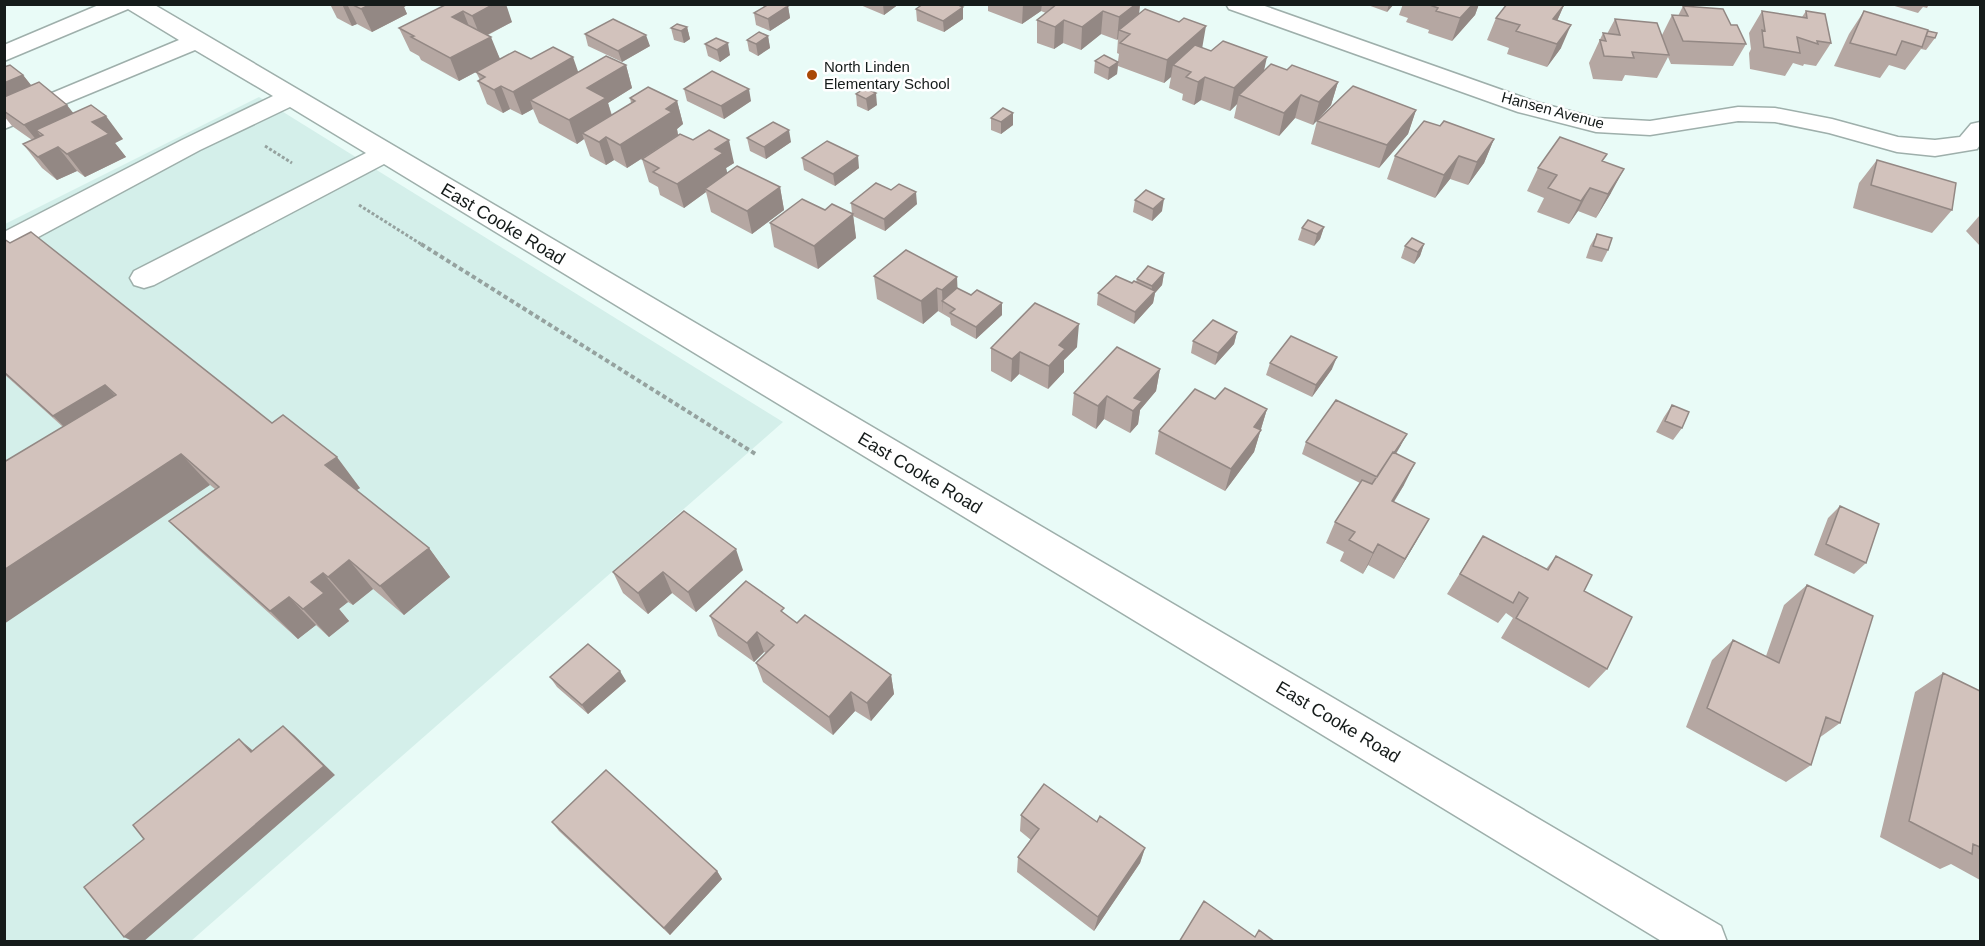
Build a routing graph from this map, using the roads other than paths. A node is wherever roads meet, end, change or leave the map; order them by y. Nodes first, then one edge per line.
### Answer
1 (120, 4) edge
2 (136, 4) edge
3 (1237, 4) edge
4 (196, 40) junction
5 (4, 54) edge
6 (291, 97) junction
7 (4, 122) edge
8 (1980, 129) edge
9 (385, 153) junction
10 (4, 244) edge
11 (144, 278) dead end
12 (1705, 942) edge

1 - 5 street
2 - 4 street, East Cooke Road
3 - 8 street, Hansen Avenue
4 - 6 street, East Cooke Road
4 - 7 street
6 - 9 street, East Cooke Road
6 - 10 street
9 - 11 street
9 - 12 street, East Cooke Road

